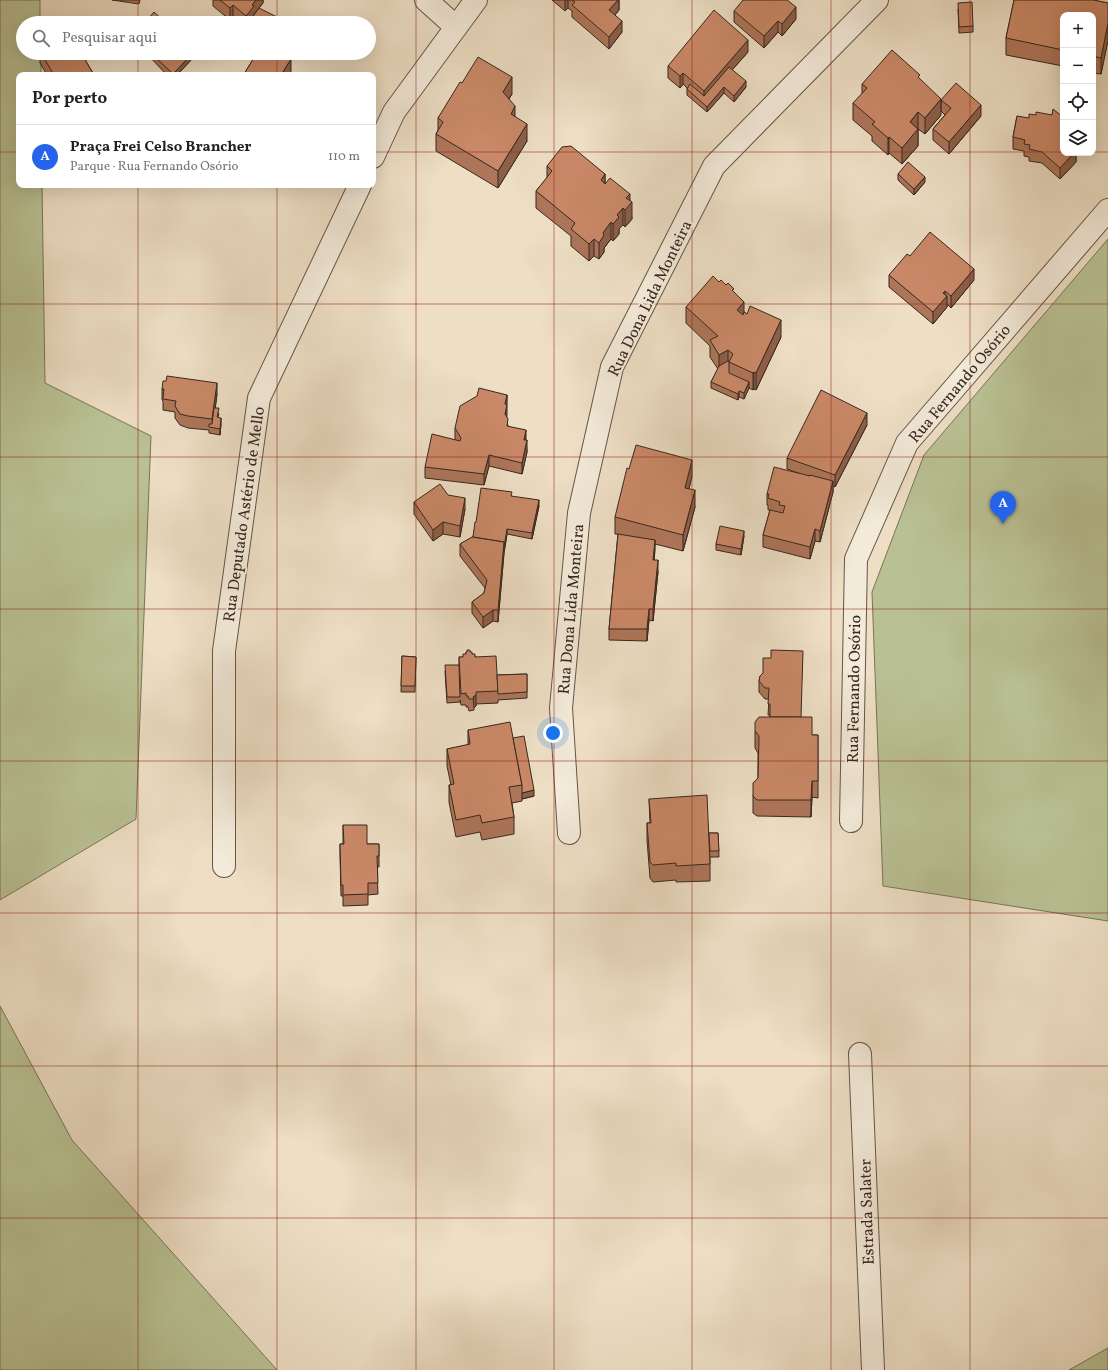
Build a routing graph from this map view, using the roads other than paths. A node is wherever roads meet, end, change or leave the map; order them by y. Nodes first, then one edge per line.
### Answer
1 (426, 0) edge
2 (476, 0) edge
3 (878, 0) edge
4 (456, 27) junction
5 (376, 151) edge
6 (359, 188) edge
7 (1108, 210) edge
8 (851, 821) dead end
9 (569, 833) dead end
10 (224, 866) dead end
11 (860, 1054) dead end
12 (872, 1370) edge

1 - 4 street
2 - 4 street
3 - 9 street, Rua Dona Lida Monteira
4 - 5 street
6 - 10 street, Rua Deputado Astério de Mello
7 - 8 street, Rua Fernando Osório
11 - 12 street, Estrada Salater

